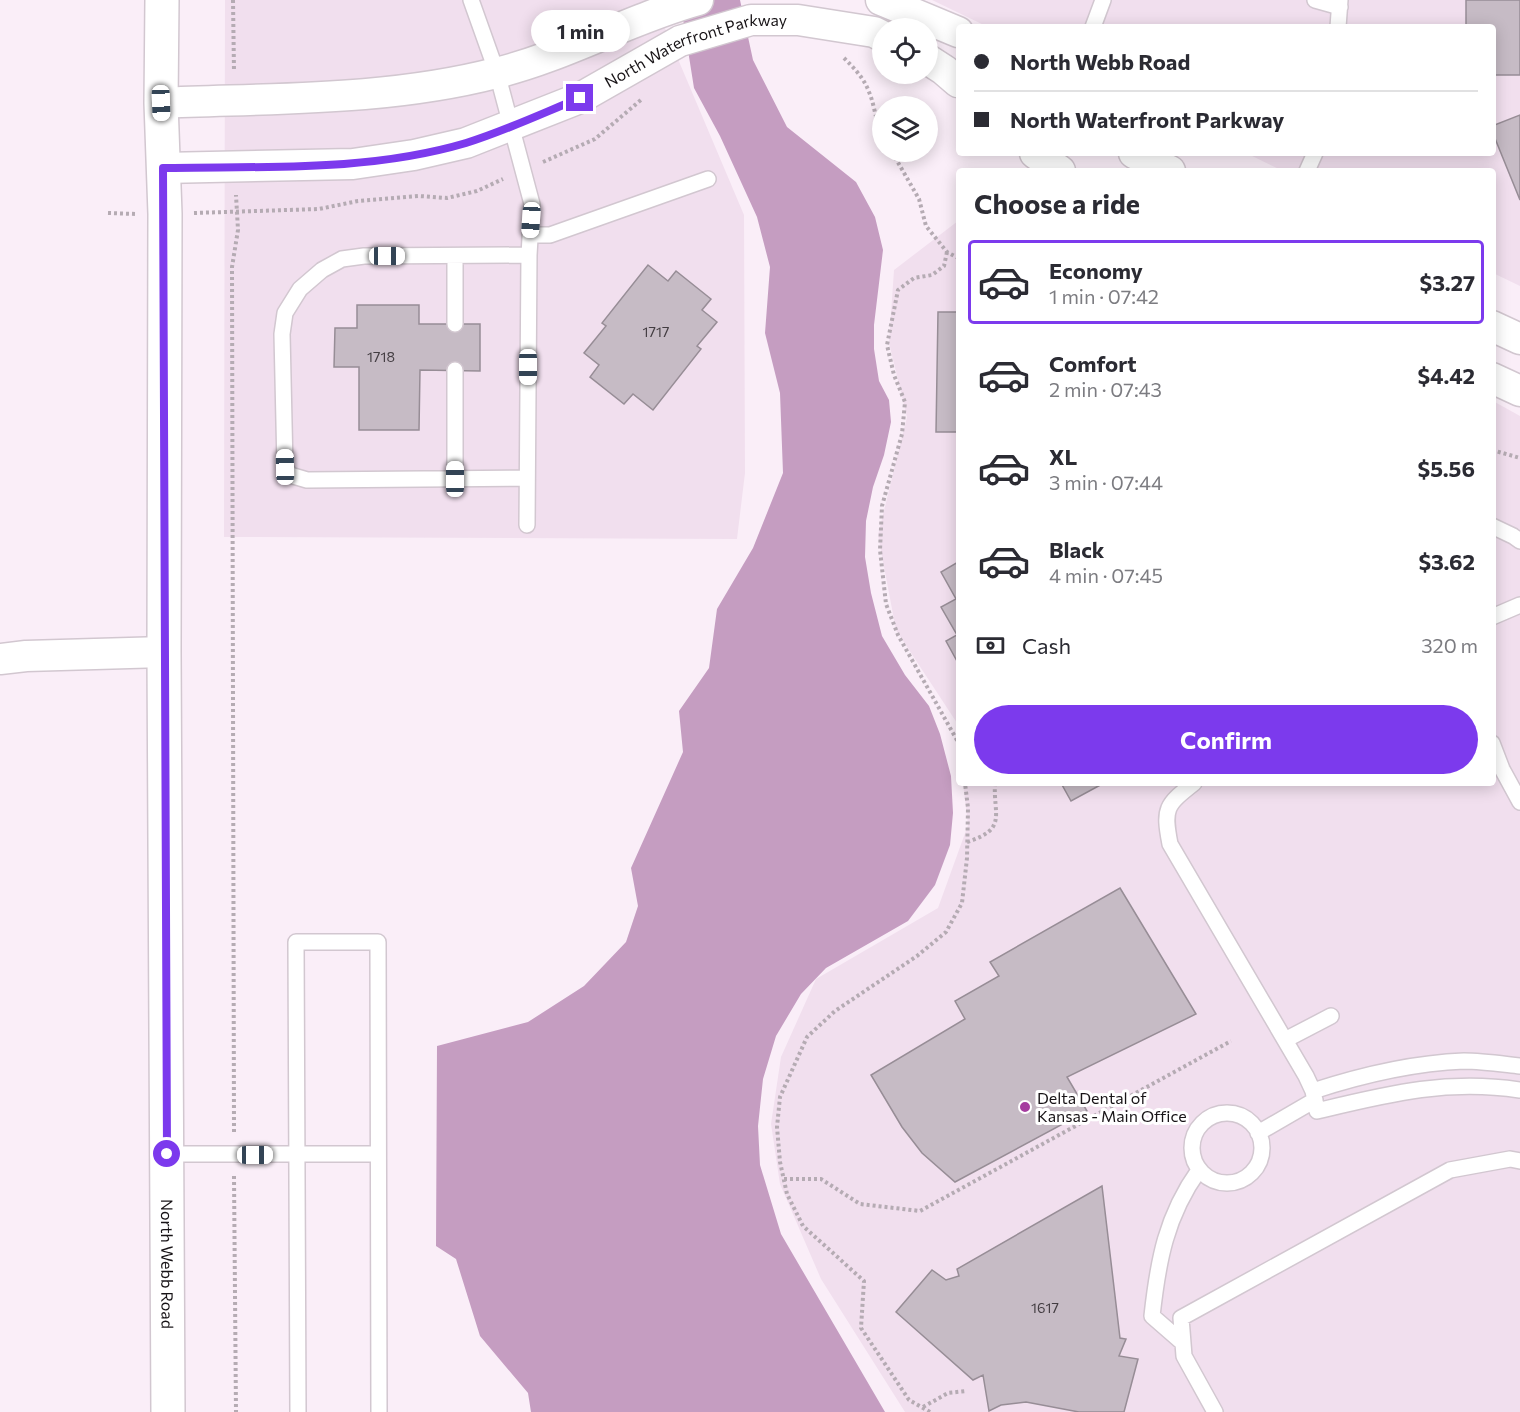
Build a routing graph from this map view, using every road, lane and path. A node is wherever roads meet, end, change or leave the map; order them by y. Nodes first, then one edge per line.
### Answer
1 (162, 0) edge
2 (233, 0) edge
3 (471, 0) edge
4 (698, 0) edge
5 (881, 0) edge
6 (1103, 0) edge
7 (1315, 0) edge
8 (1340, 3) edge
9 (1094, 24) edge
10 (1338, 24) edge
11 (956, 31) edge
12 (872, 32) edge
13 (839, 54) dead end
14 (938, 67) edge
15 (497, 73) junction
16 (956, 81) edge
17 (235, 100) junction
18 (161, 103) junction
19 (872, 103) edge
20 (512, 125) junction
21 (1039, 156) edge
22 (1140, 156) edge
23 (898, 162) edge
24 (236, 167) junction
25 (163, 168) junction
26 (1056, 168) edge
27 (1164, 168) edge
28 (708, 179) dead end
29 (530, 235) junction
30 (947, 252) junction
31 (529, 255) junction
32 (455, 256) junction
33 (956, 257) edge
34 (455, 324) dead end
35 (1496, 328) edge
36 (1520, 339) edge
37 (455, 370) dead end
38 (1496, 380) edge
39 (1520, 391) edge
40 (1496, 451) edge
41 (1520, 458) edge
42 (527, 478) junction
43 (455, 479) junction
44 (527, 525) dead end
45 (1496, 528) edge
46 (1520, 541) edge
47 (1520, 605) edge
48 (1496, 615) edge
49 (164, 652) junction
50 (0, 659) edge
51 (956, 738) edge
52 (1496, 753) edge
53 (965, 786) edge
54 (994, 786) edge
55 (1190, 786) edge
56 (1520, 802) edge
57 (967, 842) junction
58 (1331, 1016) dead end
59 (1285, 1040) junction
60 (1231, 1041) dead end
61 (1520, 1066) edge
62 (1520, 1090) edge
63 (1314, 1095) junction
64 (1258, 1133) junction
65 (167, 1154) junction
66 (378, 1154) junction
67 (234, 1155) junction
68 (298, 1155) junction
69 (1520, 1161) edge
70 (1199, 1170) junction
71 (784, 1179) junction
72 (1183, 1343) junction
73 (966, 1391) dead end
74 (922, 1408) junction
75 (168, 1412) edge
76 (236, 1412) edge
77 (298, 1412) edge
78 (379, 1412) edge
79 (930, 1412) edge
80 (1215, 1412) edge

1 - 18 main road, North Webb Road
2 - 17 path
3 - 15 lane
4 - 15 street
5 - 11 street
6 - 9 lane
7 - 8 lane
8 - 10 lane
12 - 20 street, North Waterfront Parkway
13 - 19 path
14 - 16 street
15 - 17 street
15 - 20 lane
17 - 18 street
18 - 25 main road, North Webb Road
20 - 24 street, North Waterfront Parkway
20 - 29 lane
21 - 26 street
22 - 27 street
23 - 30 path
24 - 25 street, North Waterfront Parkway
24 - 67 path
25 - 49 main road, North Webb Road
28 - 29 lane
29 - 31 lane
30 - 33 path
30 - 51 path
31 - 32 lane
31 - 42 lane
32 - 34 lane
32 - 43 lane
35 - 36 street
37 - 43 lane
38 - 39 street
40 - 41 path
42 - 43 lane
42 - 44 lane
45 - 46 lane
47 - 48 lane
49 - 50 street
49 - 65 main road, North Webb Road
52 - 56 lane
53 - 57 path
54 - 57 path
55 - 59 lane
57 - 71 path
58 - 59 lane
59 - 63 lane
60 - 71 path
61 - 63 lane
62 - 63 lane
63 - 64 lane
64 - 70 lane
64 - 70 lane
65 - 67 lane
65 - 75 main road, North Webb Road
66 - 68 lane
66 - 68 lane
66 - 78 lane
67 - 68 lane
67 - 76 path
68 - 77 lane
69 - 72 lane
70 - 72 lane
71 - 74 path
72 - 80 lane
73 - 74 path
74 - 79 path

